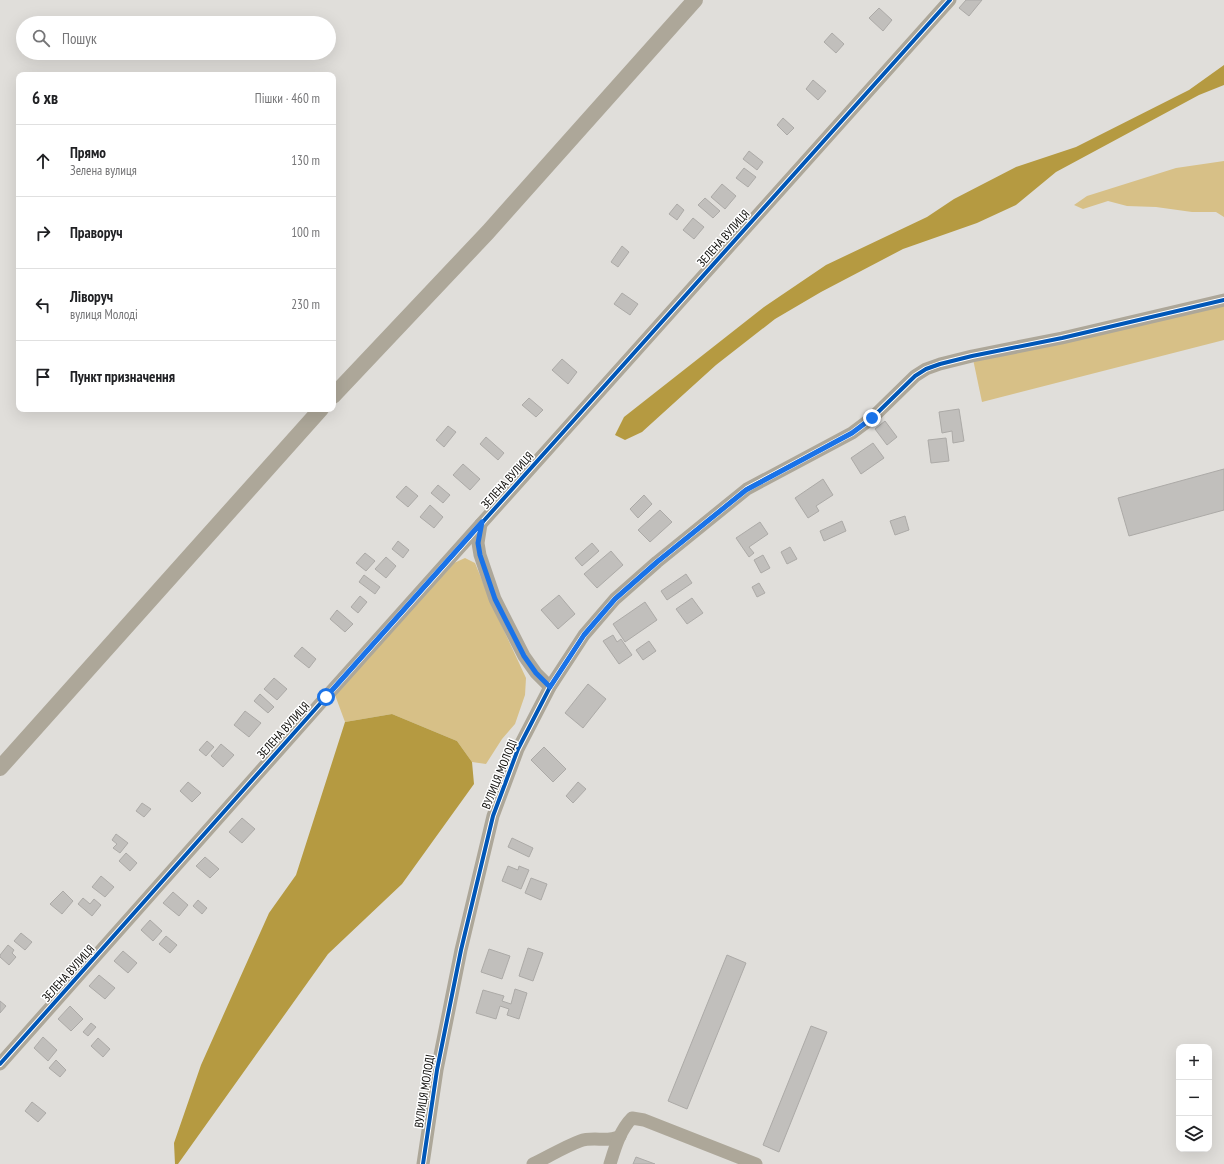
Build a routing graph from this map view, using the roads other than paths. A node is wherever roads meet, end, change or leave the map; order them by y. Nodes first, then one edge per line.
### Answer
1 (695, 0) edge
2 (950, 0) edge
3 (1224, 300) edge
4 (336, 393) edge
5 (318, 412) edge
6 (482, 522) junction
7 (550, 687) junction
8 (0, 768) edge
9 (0, 1064) edge
10 (620, 1136) junction
11 (423, 1164) edge
12 (533, 1164) edge
13 (610, 1164) edge
14 (756, 1164) edge

1 - 4 street
2 - 6 street, ЗЕЛЕНА ВУЛИЦЯ
3 - 7 street, ВУЛИЦЯ МОЛОДІ
5 - 8 street
6 - 7 street
6 - 9 street, ЗЕЛЕНА ВУЛИЦЯ
7 - 11 street, ВУЛИЦЯ МОЛОДІ
10 - 12 street
10 - 13 street
10 - 14 street

